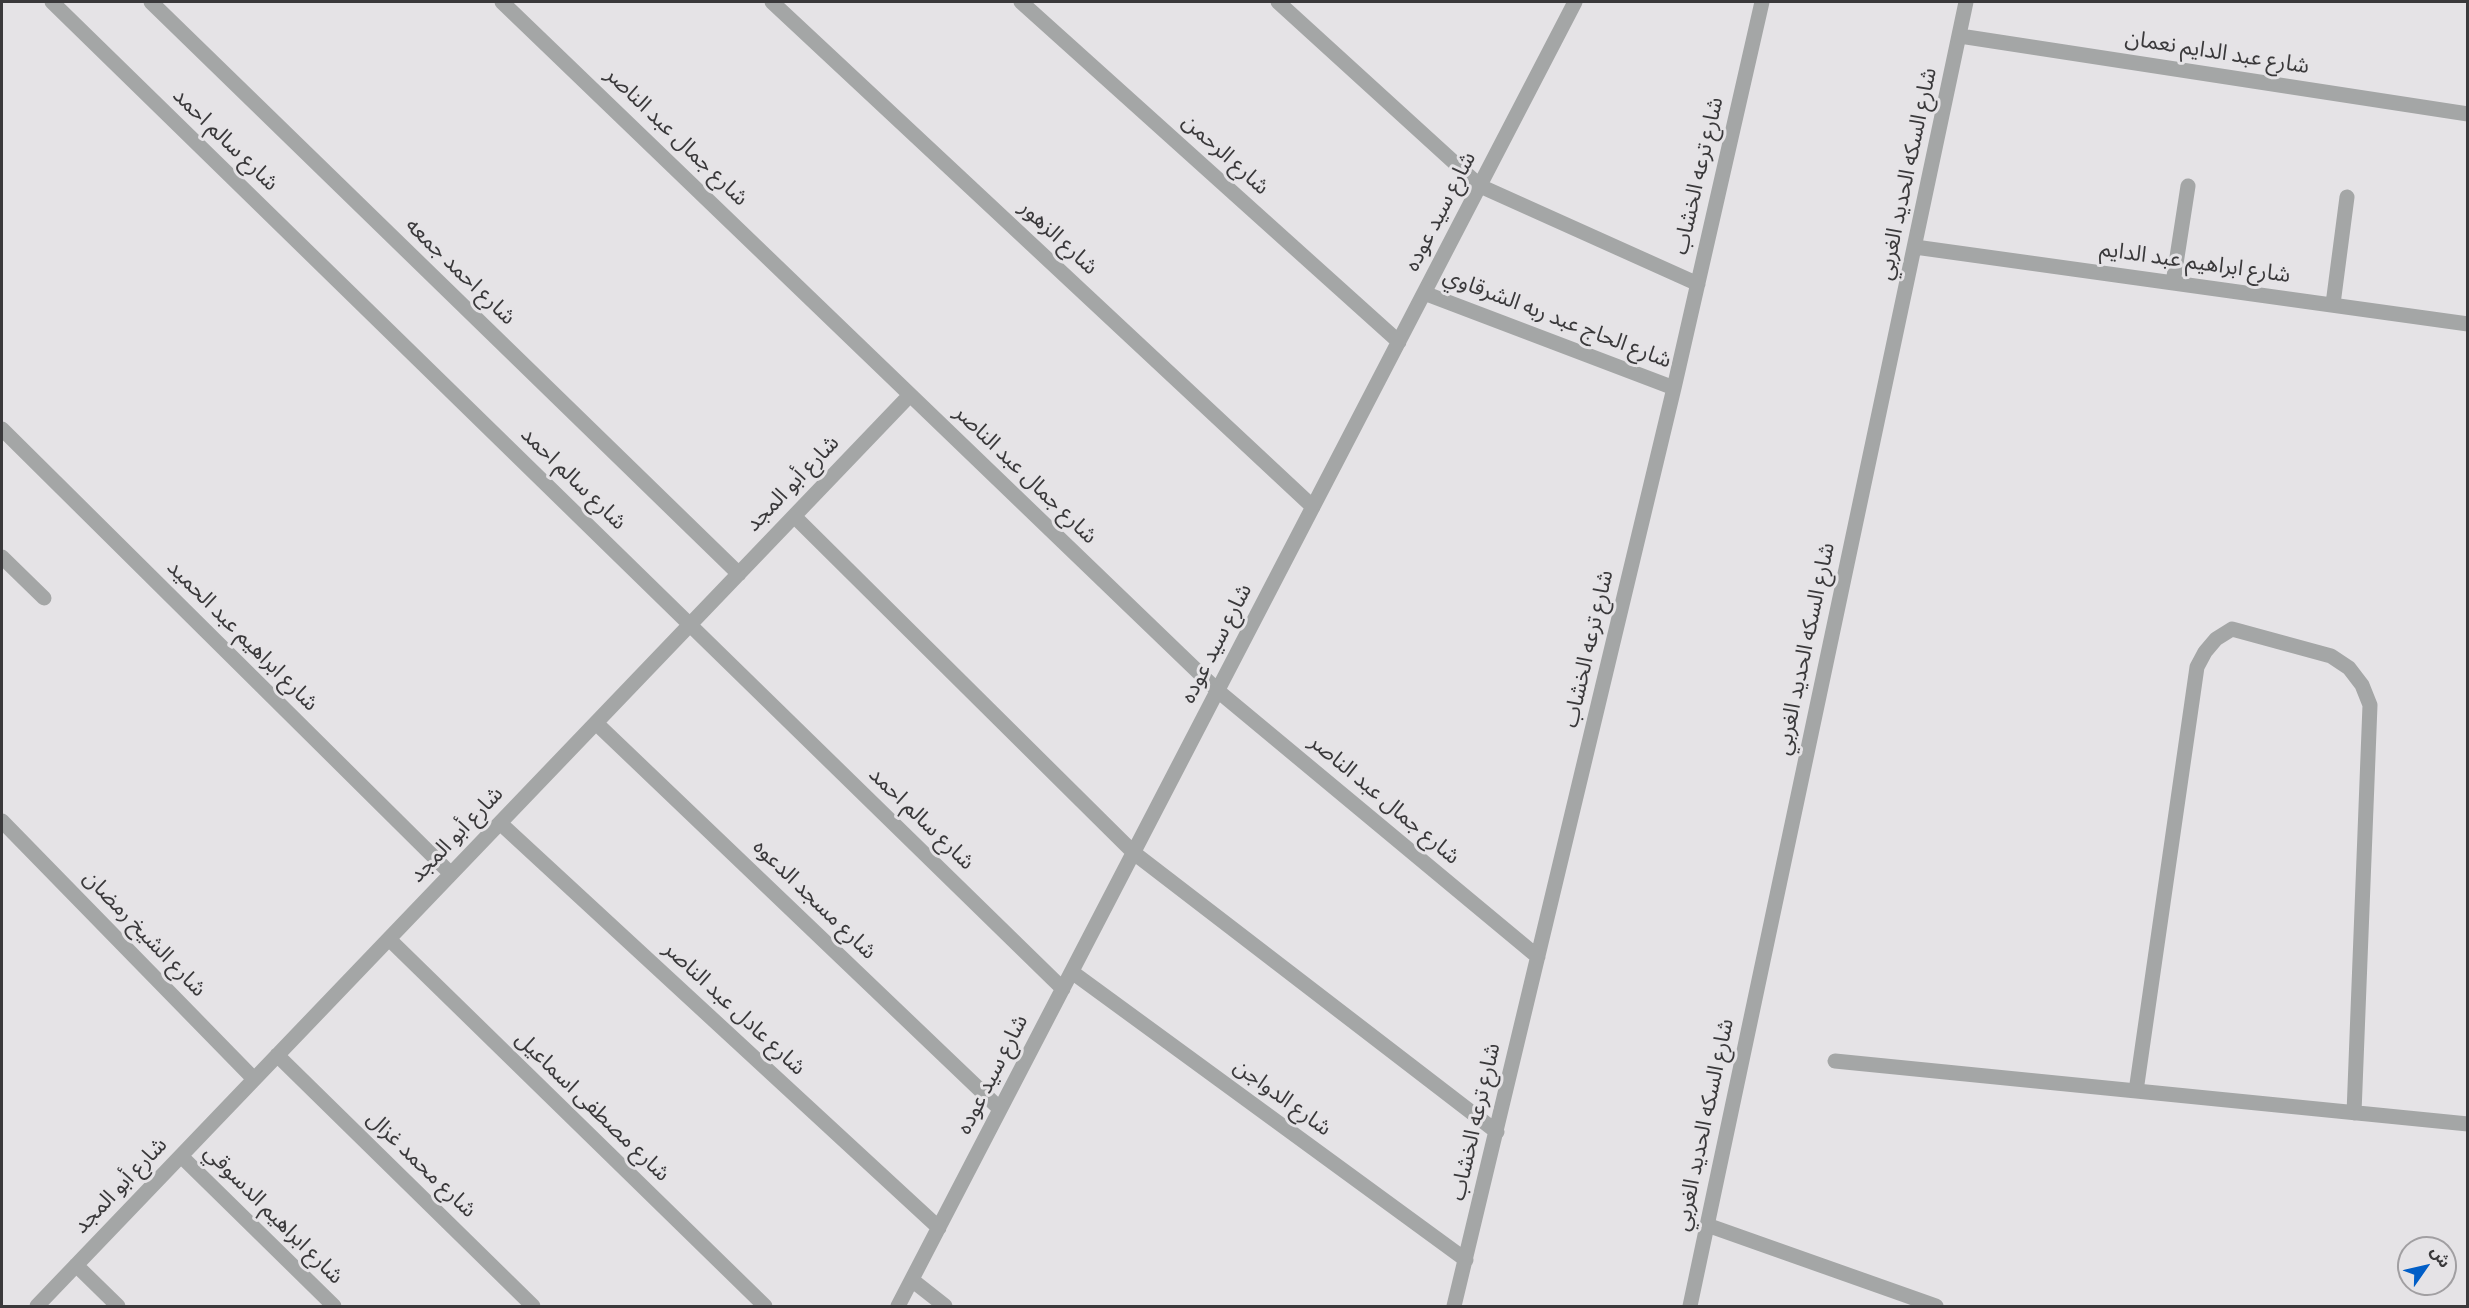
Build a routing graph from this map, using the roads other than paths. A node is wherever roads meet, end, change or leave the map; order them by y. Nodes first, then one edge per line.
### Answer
1 (52, 2) edge
2 (151, 2) edge
3 (502, 2) edge
4 (772, 2) edge
5 (1021, 2) edge
6 (1278, 2) edge
7 (1575, 2) edge
8 (1762, 2) edge
9 (1966, 2) edge
10 (1960, 36) junction
11 (2468, 114) edge
12 (1480, 186) junction
13 (2188, 186) dead end
14 (2347, 197) dead end
15 (1915, 247) junction
16 (2173, 283) junction
17 (1698, 284) junction
18 (1424, 293) junction
19 (2332, 304) junction
20 (2468, 324) edge
21 (1399, 342) junction
22 (1674, 388) junction
23 (910, 395) junction
24 (2, 429) edge
25 (1313, 507) junction
26 (794, 516) junction
27 (2, 557) edge
28 (739, 574) junction
29 (44, 598) dead end
30 (690, 625) junction
31 (1218, 691) junction
32 (596, 723) junction
33 (2, 821) edge
34 (500, 823) junction
35 (1134, 853) junction
36 (451, 874) junction
37 (389, 939) junction
38 (1538, 957) junction
39 (1072, 972) junction
40 (1063, 989) junction
41 (277, 1055) junction
42 (1835, 1061) dead end
43 (254, 1079) junction
44 (2136, 1091) junction
45 (1000, 1109) junction
46 (2354, 1113) junction
47 (2468, 1124) edge
48 (1497, 1132) junction
49 (181, 1156) junction
50 (1707, 1225) junction
51 (939, 1228) junction
52 (1466, 1260) junction
53 (76, 1265) junction
54 (912, 1280) junction
55 (37, 1306) edge
56 (118, 1306) edge
57 (334, 1306) edge
58 (533, 1306) edge
59 (765, 1306) edge
60 (898, 1306) edge
61 (945, 1306) edge
62 (1454, 1306) edge
63 (1690, 1306) edge
64 (1935, 1306) edge

1 - 30 street, شارع سالم احمد
2 - 28 street, شارع احمد جمعه
3 - 23 street, شارع جمال عبد الناصر
4 - 25 street, شارع الزهور
5 - 21 street, شارع الرحمن
6 - 12 street
7 - 12 street, شارع سيد عوده
8 - 17 street, شارع ترعه الخشاب
9 - 10 street, شارع السكه الحديد الغربي
10 - 11 street, شارع عبد الدايم نعمان
10 - 15 street, شارع السكه الحديد الغربي
12 - 17 street
12 - 18 street, شارع سيد عوده
13 - 16 street
14 - 19 street
15 - 16 street, شارع ابراهيم عبد الدايم
15 - 50 street, شارع السكه الحديد الغربي
16 - 19 street, شارع ابراهيم عبد الدايم
17 - 22 street, شارع ترعه الخشاب
18 - 21 street, شارع سيد عوده
18 - 22 street, شارع الحاج عبد ربه الشرقاوي
19 - 20 street, شارع ابراهيم عبد الدايم
21 - 25 street, شارع سيد عوده
22 - 38 street, شارع ترعه الخشاب
23 - 26 street, شارع أبو المجد
23 - 31 street, شارع جمال عبد الناصر
24 - 36 street, شارع ابراهيم عبد الحميد
25 - 31 street, شارع سيد عوده
26 - 28 street, شارع أبو المجد
26 - 35 street
27 - 29 street
28 - 30 street, شارع أبو المجد
30 - 32 street, شارع أبو المجد
30 - 40 street, شارع سالم احمد
31 - 35 street, شارع سيد عوده
31 - 38 street, شارع جمال عبد الناصر
32 - 34 street, شارع أبو المجد
32 - 45 street, شارع مسجد الدعوه
33 - 43 street, شارع الشيخ رمضان
34 - 36 street, شارع أبو المجد
34 - 51 street, شارع عادل عبد الناصر
35 - 39 street, شارع سيد عوده
35 - 48 street
36 - 37 street, شارع أبو المجد
37 - 41 street, شارع أبو المجد
37 - 59 street, شارع مصطفى اسماعيل
38 - 48 street, شارع ترعه الخشاب
39 - 40 street, شارع سيد عوده
39 - 52 street, شارع الدواجن
40 - 45 street, شارع سيد عوده
41 - 43 street, شارع أبو المجد
41 - 58 street, شارع محمد غزال
42 - 44 street
43 - 49 street, شارع أبو المجد
44 - 46 street
44 - 46 street
45 - 51 street, شارع سيد عوده
46 - 47 street
48 - 52 street, شارع ترعه الخشاب
49 - 53 street, شارع أبو المجد
49 - 57 street, شارع ابراهيم الدسوقي
50 - 63 street, شارع السكه الحديد الغربي
50 - 64 street
51 - 54 street, شارع سيد عوده
52 - 62 street, شارع ترعه الخشاب
53 - 55 street, شارع أبو المجد
53 - 56 street
54 - 60 street, شارع سيد عوده
54 - 61 street

